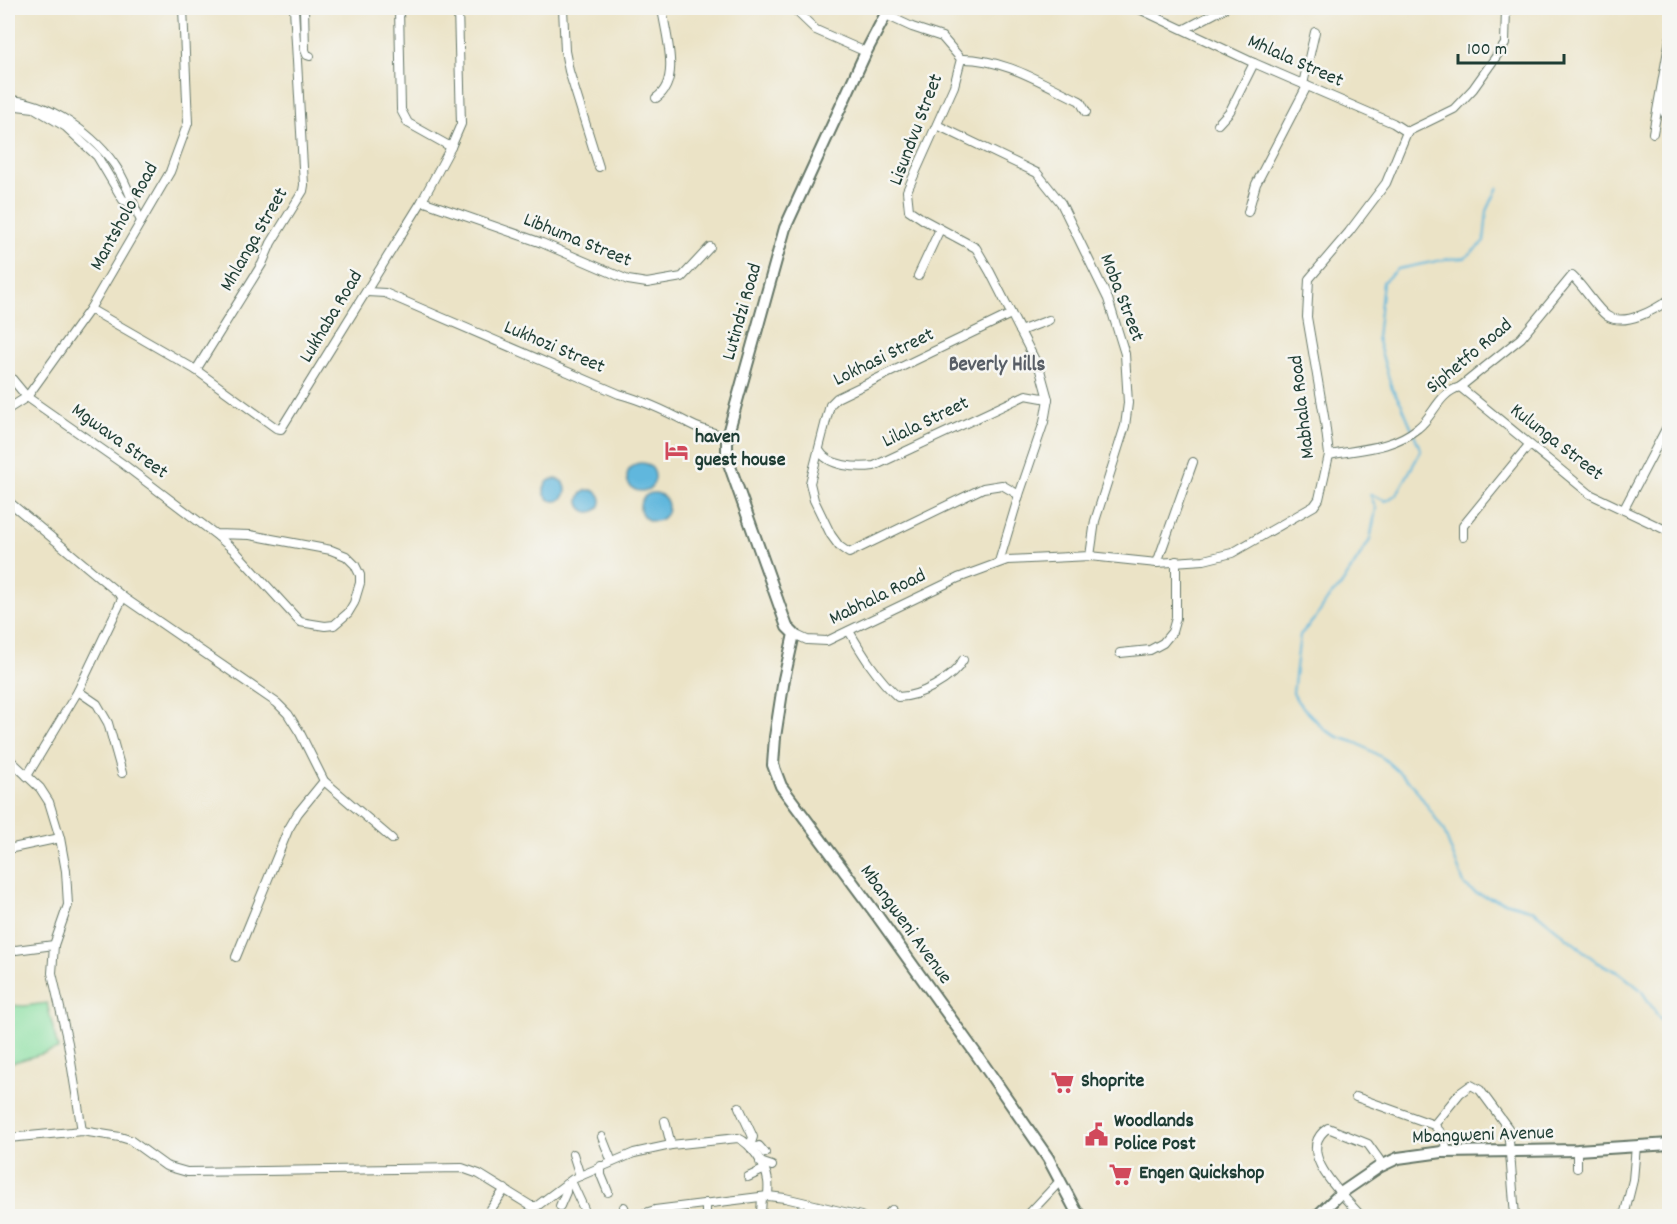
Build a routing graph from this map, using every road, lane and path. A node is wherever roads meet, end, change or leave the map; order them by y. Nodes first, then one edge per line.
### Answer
1 (183, 8) edge
2 (294, 8) edge
3 (304, 8) edge
4 (399, 8) edge
5 (458, 8) edge
6 (563, 8) edge
7 (662, 8) edge
8 (793, 8) edge
9 (1137, 8) edge
10 (1225, 8) edge
11 (1506, 8) edge
12 (887, 11) edge
13 (1185, 29) junction
14 (1316, 32) dead end
15 (1670, 39) edge
16 (866, 52) junction
17 (310, 56) dead end
18 (960, 59) junction
19 (1254, 63) junction
20 (1305, 85) junction
21 (656, 98) dead end
22 (8, 100) edge
23 (1659, 101) junction
24 (8, 105) edge
25 (1086, 111) dead end
26 (1669, 123) edge
27 (937, 124) junction
28 (1218, 124) dead end
29 (1407, 132) junction
30 (1653, 133) dead end
31 (451, 147) junction
32 (599, 167) dead end
33 (422, 201) junction
34 (132, 203) junction
35 (1248, 212) dead end
36 (141, 221) junction
37 (940, 229) junction
38 (710, 247) dead end
39 (918, 276) dead end
40 (367, 292) junction
41 (1670, 299) edge
42 (90, 309) junction
43 (1011, 314) junction
44 (1048, 320) dead end
45 (1020, 331) junction
46 (196, 370) junction
47 (8, 374) edge
48 (1460, 387) junction
49 (27, 397) junction
50 (1048, 399) junction
51 (8, 409) edge
52 (1670, 421) edge
53 (727, 437) junction
54 (1529, 445) junction
55 (819, 450) junction
56 (1329, 455) junction
57 (1194, 462) dead end
58 (1019, 495) junction
59 (8, 501) edge
60 (1624, 509) junction
61 (1670, 532) edge
62 (215, 534) junction
63 (1463, 537) dead end
64 (1090, 556) junction
65 (1176, 561) junction
66 (999, 562) junction
67 (1157, 563) junction
68 (123, 597) junction
69 (849, 630) junction
70 (794, 634) junction
71 (1120, 653) dead end
72 (963, 660) dead end
73 (78, 691) junction
74 (8, 758) edge
75 (123, 773) dead end
76 (27, 776) junction
77 (324, 781) junction
78 (60, 838) junction
79 (392, 838) dead end
80 (8, 849) edge
81 (54, 945) junction
82 (8, 951) edge
83 (236, 957) dead end
84 (1356, 1097) dead end
85 (739, 1107) dead end
86 (665, 1121) dead end
87 (1434, 1125) junction
88 (82, 1131) junction
89 (602, 1137) dead end
90 (8, 1138) edge
91 (1670, 1144) edge
92 (671, 1145) junction
93 (1636, 1146) junction
94 (751, 1148) junction
95 (1577, 1150) junction
96 (1510, 1151) junction
97 (1447, 1152) junction
98 (765, 1153) dead end
99 (573, 1154) dead end
100 (612, 1162) junction
101 (1383, 1165) junction
102 (601, 1166) junction
103 (762, 1166) junction
104 (772, 1166) dead end
105 (1577, 1168) dead end
106 (580, 1176) junction
107 (748, 1177) dead end
108 (568, 1182) junction
109 (1060, 1182) junction
110 (504, 1189) junction
111 (608, 1192) dead end
112 (1341, 1193) junction
113 (765, 1196) junction
114 (731, 1200) junction
115 (706, 1203) junction
116 (560, 1206) dead end
117 (624, 1207) dead end
118 (584, 1209) dead end
119 (732, 1209) dead end
120 (760, 1214) dead end
121 (705, 1215) edge
122 (486, 1216) edge
123 (627, 1216) edge
124 (636, 1216) edge
125 (861, 1216) edge
126 (1027, 1216) edge
127 (1081, 1216) edge
128 (1317, 1216) edge
129 (1361, 1216) edge
130 (1515, 1216) edge
131 (1624, 1216) edge

1 - 36 street, Mantsholo Road
2 - 46 street, Mhlanga Street
3 - 17 street
4 - 31 street
5 - 31 street, Lukhaba Road
6 - 32 street
7 - 21 street
8 - 16 street
9 - 13 street, Mhlala Street
10 - 13 street
11 - 29 street
12 - 16 street, Lutindzi Road
12 - 18 street, Lisundvu Street
13 - 19 street, Mhlala Street
14 - 20 street
15 - 23 street
16 - 53 street, Lutindzi Road
18 - 25 street
18 - 27 street, Lisundvu Street
19 - 20 street, Mhlala Street
19 - 28 street
20 - 29 street, Mhlala Street
20 - 35 street
22 - 34 street
23 - 26 street
23 - 30 street
24 - 34 street
27 - 37 street, Lisundvu Street
27 - 64 street, Moba Street
29 - 56 street, Mabhala Road
31 - 33 street, Lukhaba Road
33 - 38 street, Libhuma Street
33 - 40 street, Lukhaba Road
34 - 36 street
36 - 42 street, Mantsholo Road
37 - 39 street
37 - 43 street, Lisundvu Street
40 - 46 street, Lukhaba Road
40 - 53 street, Lukhozi Street
41 - 48 street, Siphetfo Road
42 - 46 street, Lukhaba Road
42 - 49 street, Mantsholo Road
43 - 45 street, Lisundvu Street
43 - 55 street, Lokhasi Street
44 - 45 street
45 - 50 street, Lisundvu Street
47 - 49 street, Mgwava Street
48 - 54 street, Kulunga Street
48 - 56 street, Siphetfo Road
49 - 51 street, Mantsholo Road
49 - 62 street, Mgwava Street
50 - 55 street, Lilala Street
50 - 58 street, Lisundvu Street
52 - 60 street
53 - 70 street, Lutindzi Road
54 - 60 street, Kulunga Street
54 - 63 street
55 - 58 street, Lokhasi Street
56 - 65 street, Mabhala Road
57 - 67 street
58 - 66 street, Lisundvu Street
59 - 68 street
60 - 61 street, Kulunga Street
62 - 62 street, Mgwava Street
64 - 66 street, Mabhala Road
64 - 67 street, Mabhala Road
65 - 67 street, Mabhala Road
65 - 71 street
66 - 69 street, Mabhala Road
68 - 73 street
68 - 77 street
69 - 70 street, Mabhala Road
69 - 72 street
70 - 109 street, Mbangweni Avenue
73 - 75 street
73 - 76 street
74 - 76 street
76 - 78 street
77 - 79 street
77 - 83 street
78 - 80 street
78 - 81 street
81 - 82 street
81 - 88 street
84 - 87 street
85 - 94 street
86 - 92 street
87 - 96 street
87 - 97 street
88 - 90 street
88 - 110 street
89 - 100 street
91 - 93 street, Mbangweni Avenue
92 - 94 street
92 - 100 street
93 - 95 street, Mbangweni Avenue
93 - 131 street
94 - 98 street
94 - 103 street
95 - 96 street, Mbangweni Avenue
95 - 105 street
96 - 97 street, Mbangweni Avenue
96 - 130 street
97 - 101 street, Mbangweni Avenue
99 - 106 street
100 - 102 street
101 - 112 street, Mbangweni Avenue
101 - 112 street
102 - 106 street
102 - 111 street
103 - 104 street
103 - 107 street
103 - 113 street
106 - 108 street
108 - 110 street
108 - 116 street
108 - 118 street
109 - 126 street
109 - 127 street, Mbangweni Avenue
110 - 122 street
112 - 128 street, Mbangweni Avenue
112 - 129 street
113 - 114 street
113 - 120 street
113 - 125 street
114 - 115 street
114 - 119 street
115 - 121 street
115 - 124 street
117 - 123 street

